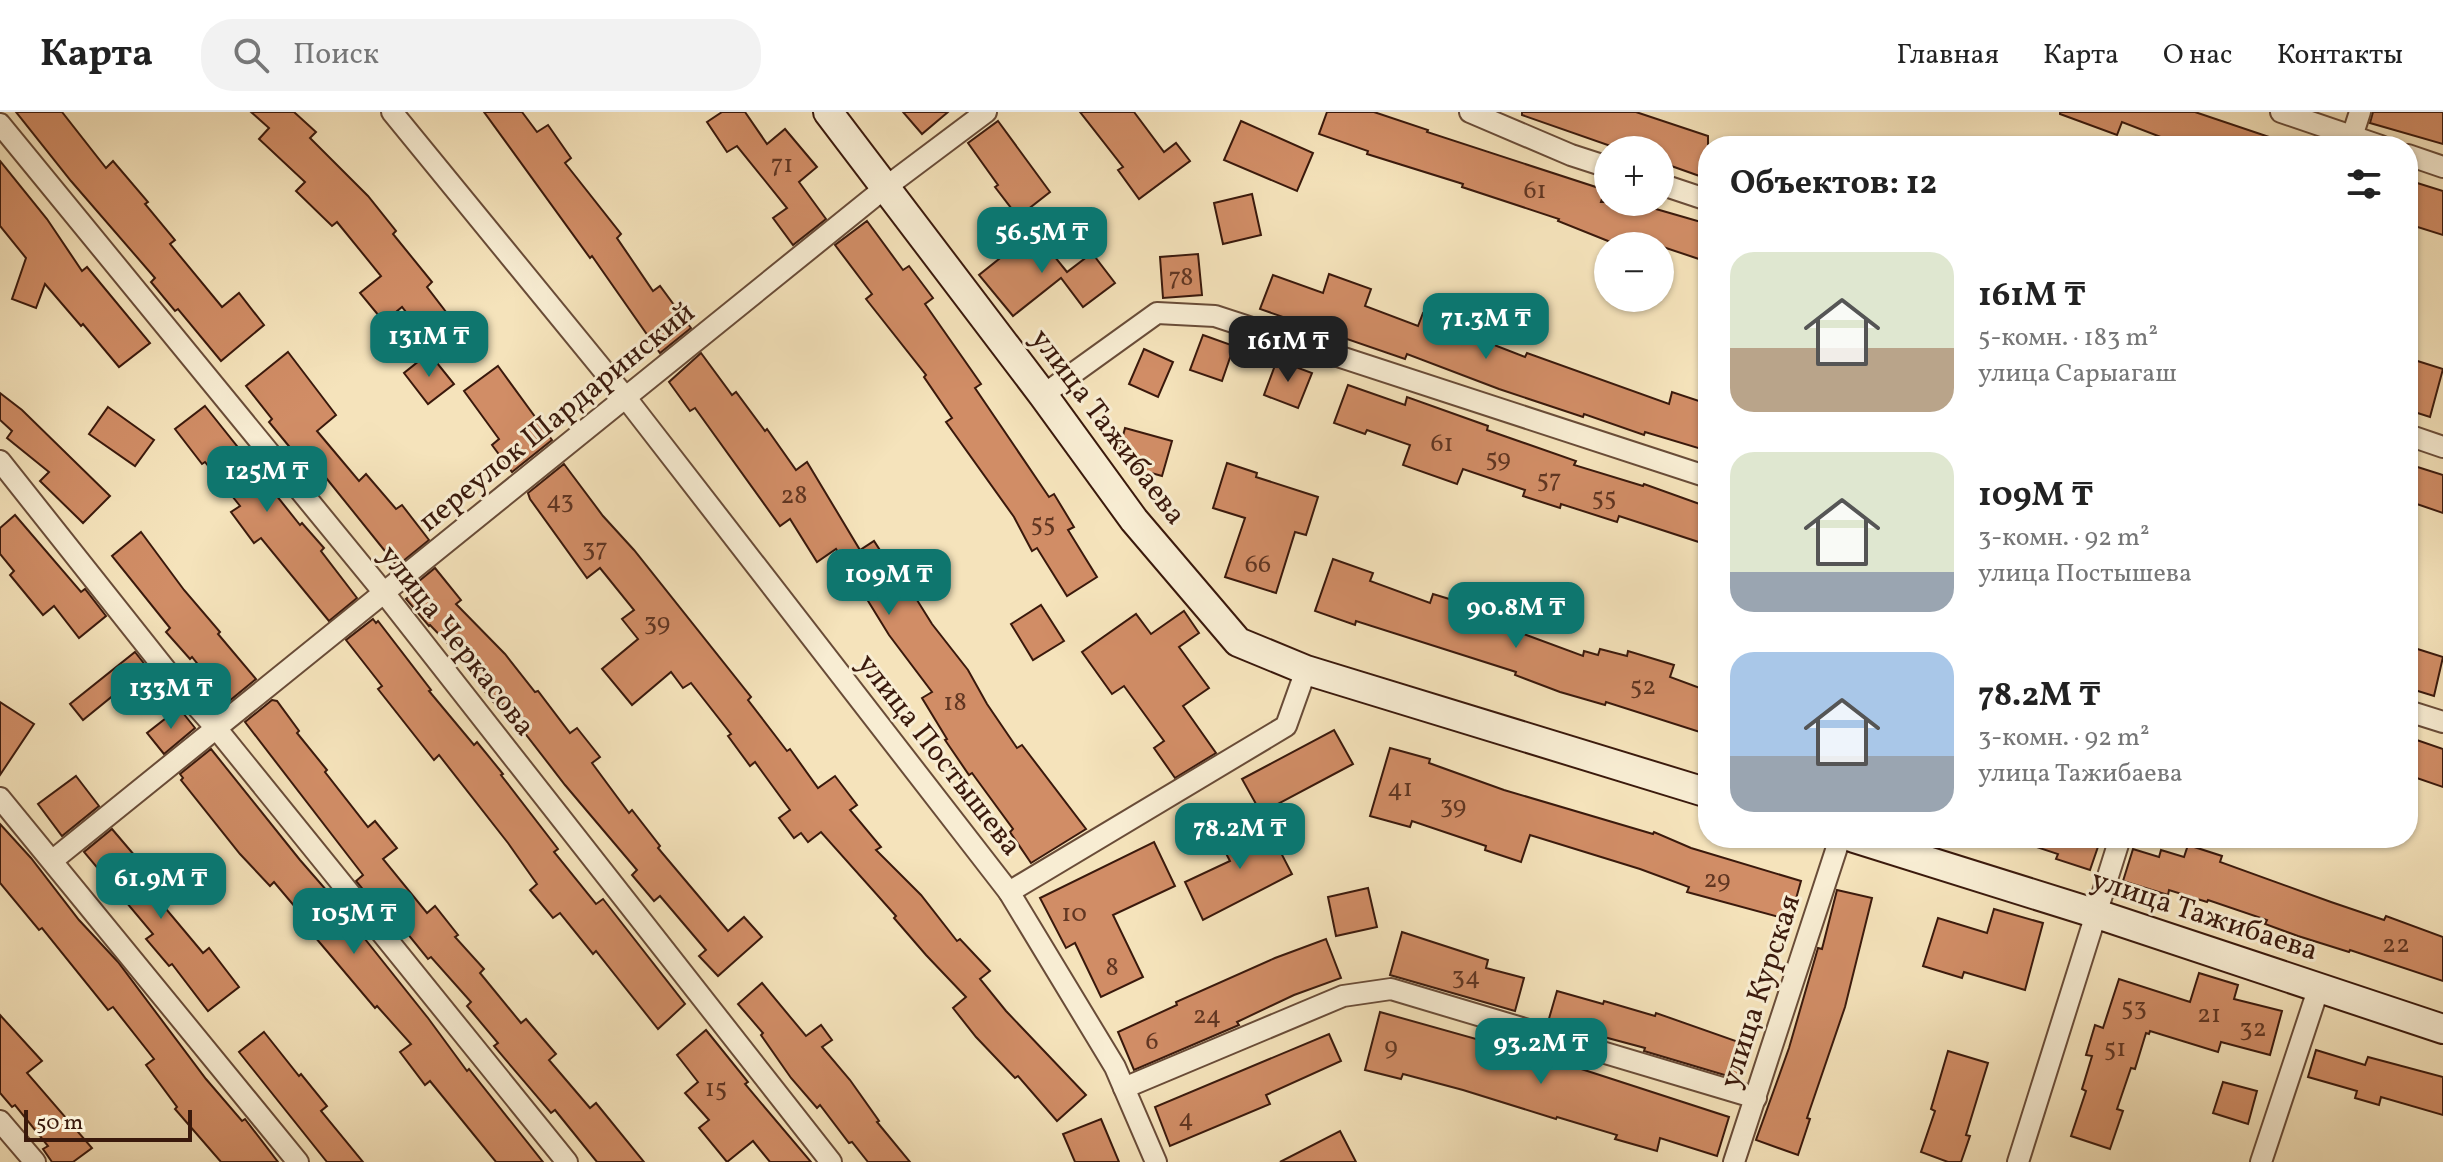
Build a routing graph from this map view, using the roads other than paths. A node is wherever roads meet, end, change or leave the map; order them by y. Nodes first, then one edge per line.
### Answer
1 (392, 112) edge
2 (828, 112) edge
3 (986, 112) edge
4 (1470, 112) edge
5 (2281, 112) edge
6 (2360, 112) edge
7 (0, 124) edge
8 (2339, 136) edge
9 (2353, 136) edge
10 (2418, 158) edge
11 (1594, 162) edge
12 (2443, 167) edge
13 (886, 187) junction
14 (1674, 189) edge
15 (1698, 197) edge
16 (1043, 395) junction
17 (626, 398) junction
18 (2418, 438) edge
19 (2443, 447) edge
20 (0, 461) edge
21 (1698, 474) edge
22 (385, 594) junction
23 (1306, 670) junction
24 (2418, 714) edge
25 (2443, 722) edge
26 (216, 728) junction
27 (1698, 790) edge
28 (0, 798) edge
29 (1837, 848) edge
30 (1886, 848) edge
31 (2117, 848) edge
32 (53, 860) junction
33 (1009, 892) junction
34 (2097, 914) junction
35 (2319, 987) junction
36 (2443, 1029) edge
37 (1124, 1088) junction
38 (1756, 1098) junction
39 (0, 1121) edge
40 (35, 1162) edge
41 (298, 1162) edge
42 (567, 1162) edge
43 (831, 1162) edge
44 (1156, 1162) edge
45 (1734, 1162) edge
46 (2018, 1162) edge
47 (2261, 1162) edge

1 - 17 street, улица Постышева
2 - 13 street, улица Тажибаева
3 - 13 street, переулок Шардаринский
4 - 11 street
5 - 8 street
6 - 9 street
7 - 22 street, улица Черкасова
10 - 12 street
13 - 16 street, улица Тажибаева
13 - 17 street, переулок Шардаринский
14 - 15 street
16 - 21 street
16 - 23 street, улица Тажибаева
17 - 22 street, переулок Шардаринский
17 - 33 street, улица Постышева
18 - 19 street
20 - 26 street
22 - 26 street, переулок Шардаринский
22 - 43 street, улица Черкасова
23 - 27 street, улица Тажибаева
23 - 33 street
24 - 25 street
26 - 32 street, переулок Шардаринский
26 - 42 street
28 - 32 street
29 - 38 street, улица Курская
30 - 34 street, улица Тажибаева
31 - 34 street
32 - 41 street
33 - 37 street, улица Постышева
34 - 35 street, улица Тажибаева
34 - 46 street
35 - 36 street, улица Тажибаева
35 - 47 street
37 - 38 street
37 - 44 street, улица Постышева
38 - 45 street, улица Курская
39 - 40 street

